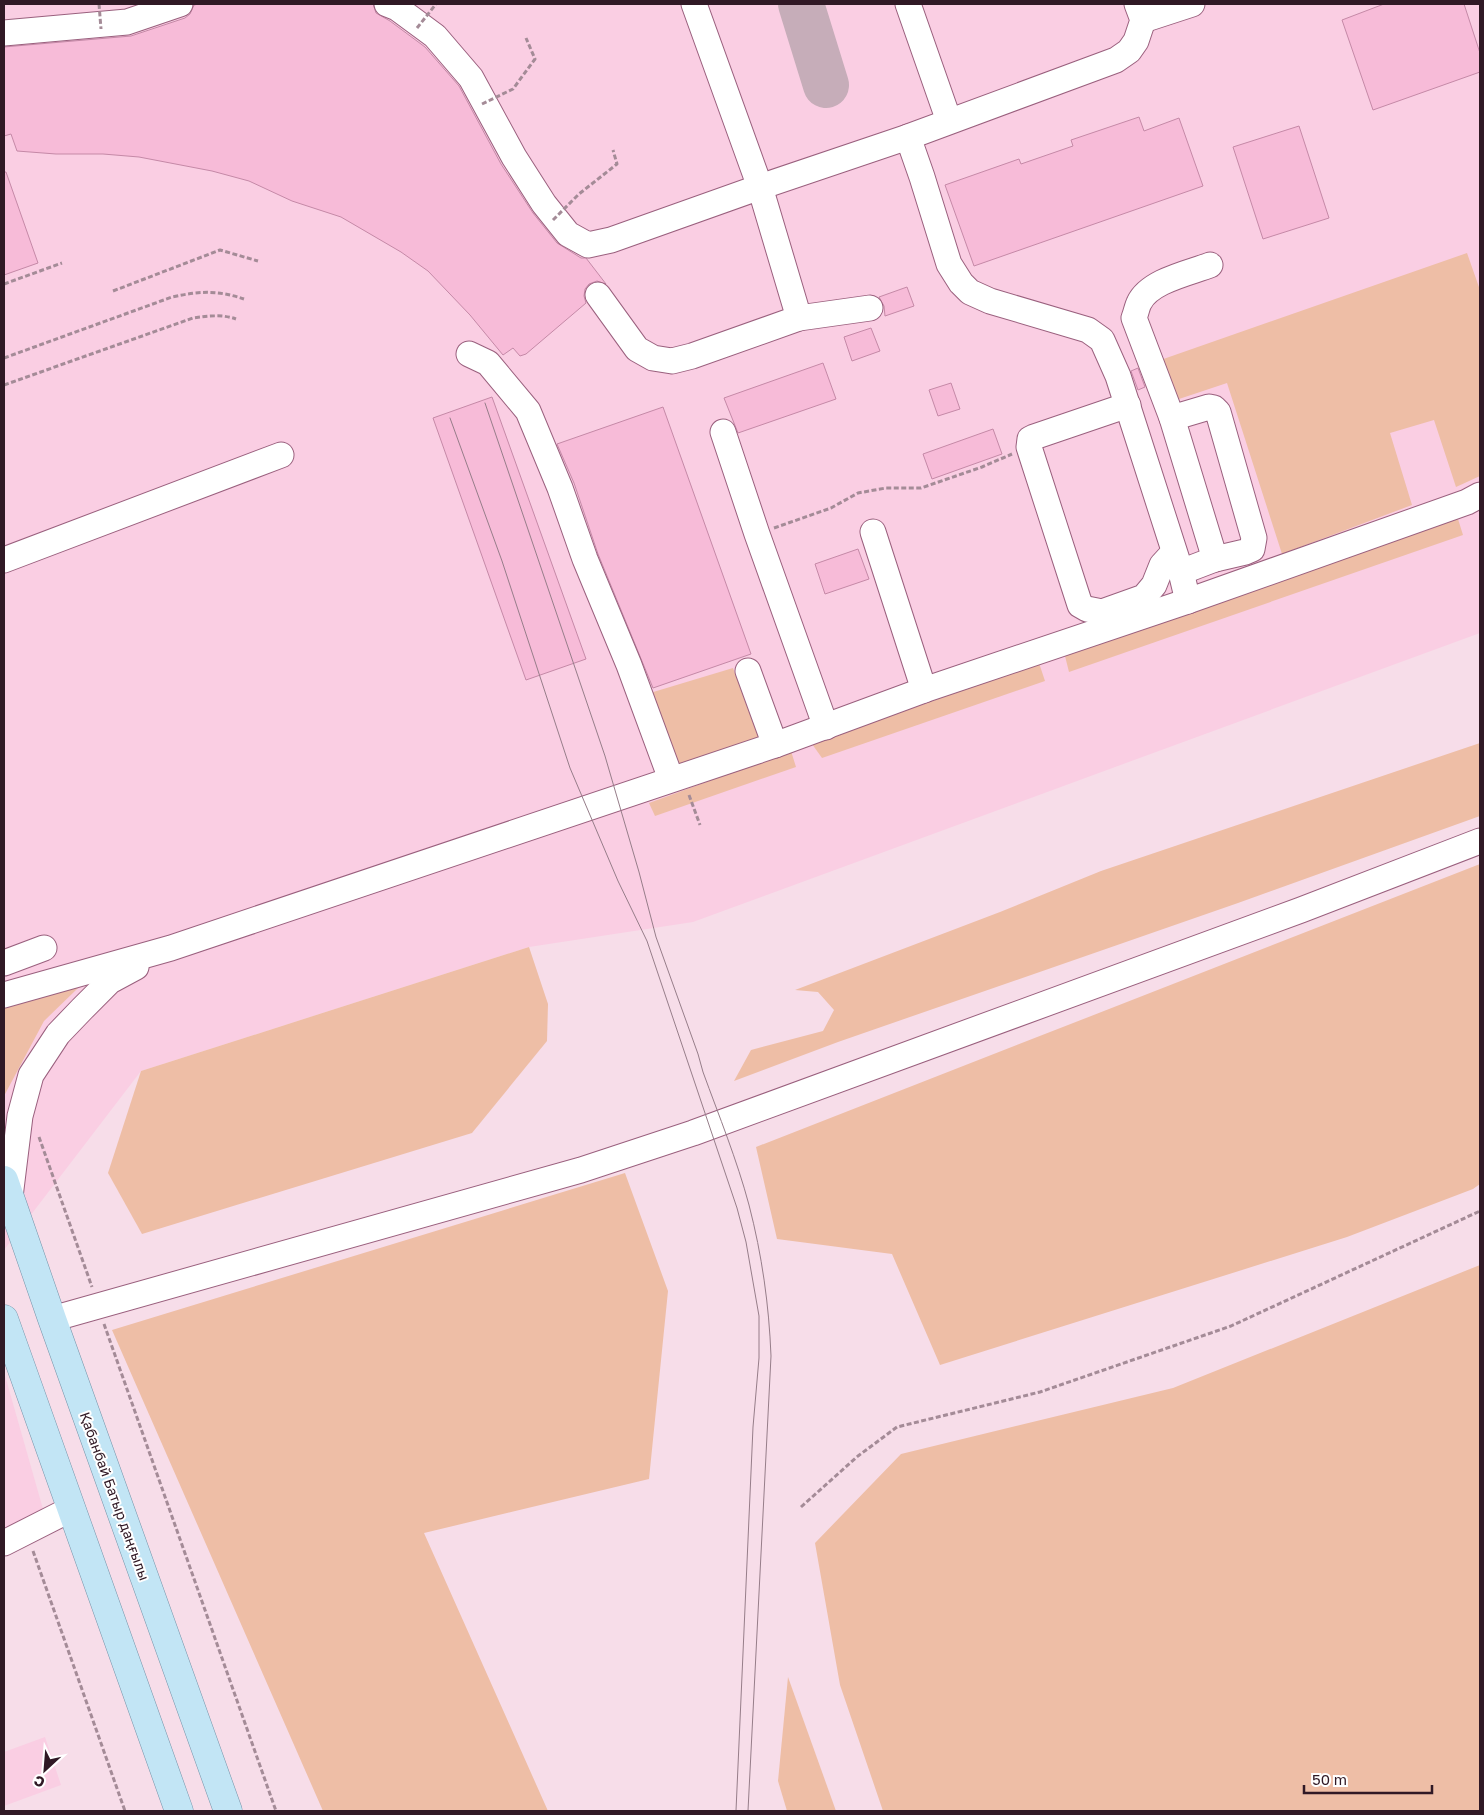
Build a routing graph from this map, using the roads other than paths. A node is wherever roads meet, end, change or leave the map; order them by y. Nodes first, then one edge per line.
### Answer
1 (180, 4) edge
2 (387, 4) edge
3 (694, 4) edge
4 (908, 4) edge
5 (1192, 4) edge
6 (1140, 12) edge
7 (4, 33) edge
8 (949, 121) junction
9 (908, 137) junction
10 (760, 187) junction
11 (1210, 265) dead end
12 (598, 295) dead end
13 (870, 308) dead end
14 (799, 318) junction
15 (469, 354) dead end
16 (1128, 405) junction
17 (1172, 418) junction
18 (722, 432) dead end
19 (281, 455) dead end
20 (1480, 495) edge
21 (873, 532) dead end
22 (1215, 559) junction
23 (4, 560) edge
24 (1177, 563) junction
25 (1188, 601) junction
26 (748, 671) dead end
27 (924, 690) junction
28 (826, 727) junction
29 (775, 745) junction
30 (676, 778) junction
31 (1480, 841) edge
32 (44, 948) dead end
33 (171, 948) junction
34 (4, 963) edge
35 (4, 995) edge
36 (7, 1188) edge
37 (4, 1319) edge
38 (52, 1319) junction
39 (70, 1509) junction
40 (12, 1533) edge
41 (179, 1811) edge
42 (228, 1811) edge

1 - 7 street
2 - 10 street
3 - 10 street
4 - 8 street
5 - 6 street
6 - 8 street
8 - 9 street
9 - 10 street
9 - 16 street
10 - 14 street
11 - 17 street
12 - 14 street
13 - 14 street
15 - 30 street
16 - 24 street
16 - 24 street
17 - 22 street
17 - 22 street
18 - 28 street
19 - 23 street
20 - 25 street
21 - 27 street
22 - 24 street
24 - 25 street
25 - 27 street
26 - 29 street
27 - 28 street
28 - 29 street
29 - 30 street
30 - 33 street
31 - 38 street
32 - 34 street
33 - 35 street
33 - 36 street
36 - 38 main road, Қабанбай Батыр даңғылы
37 - 39 main road
38 - 42 main road, Қабанбай Батыр даңғылы
39 - 40 street
39 - 41 main road

